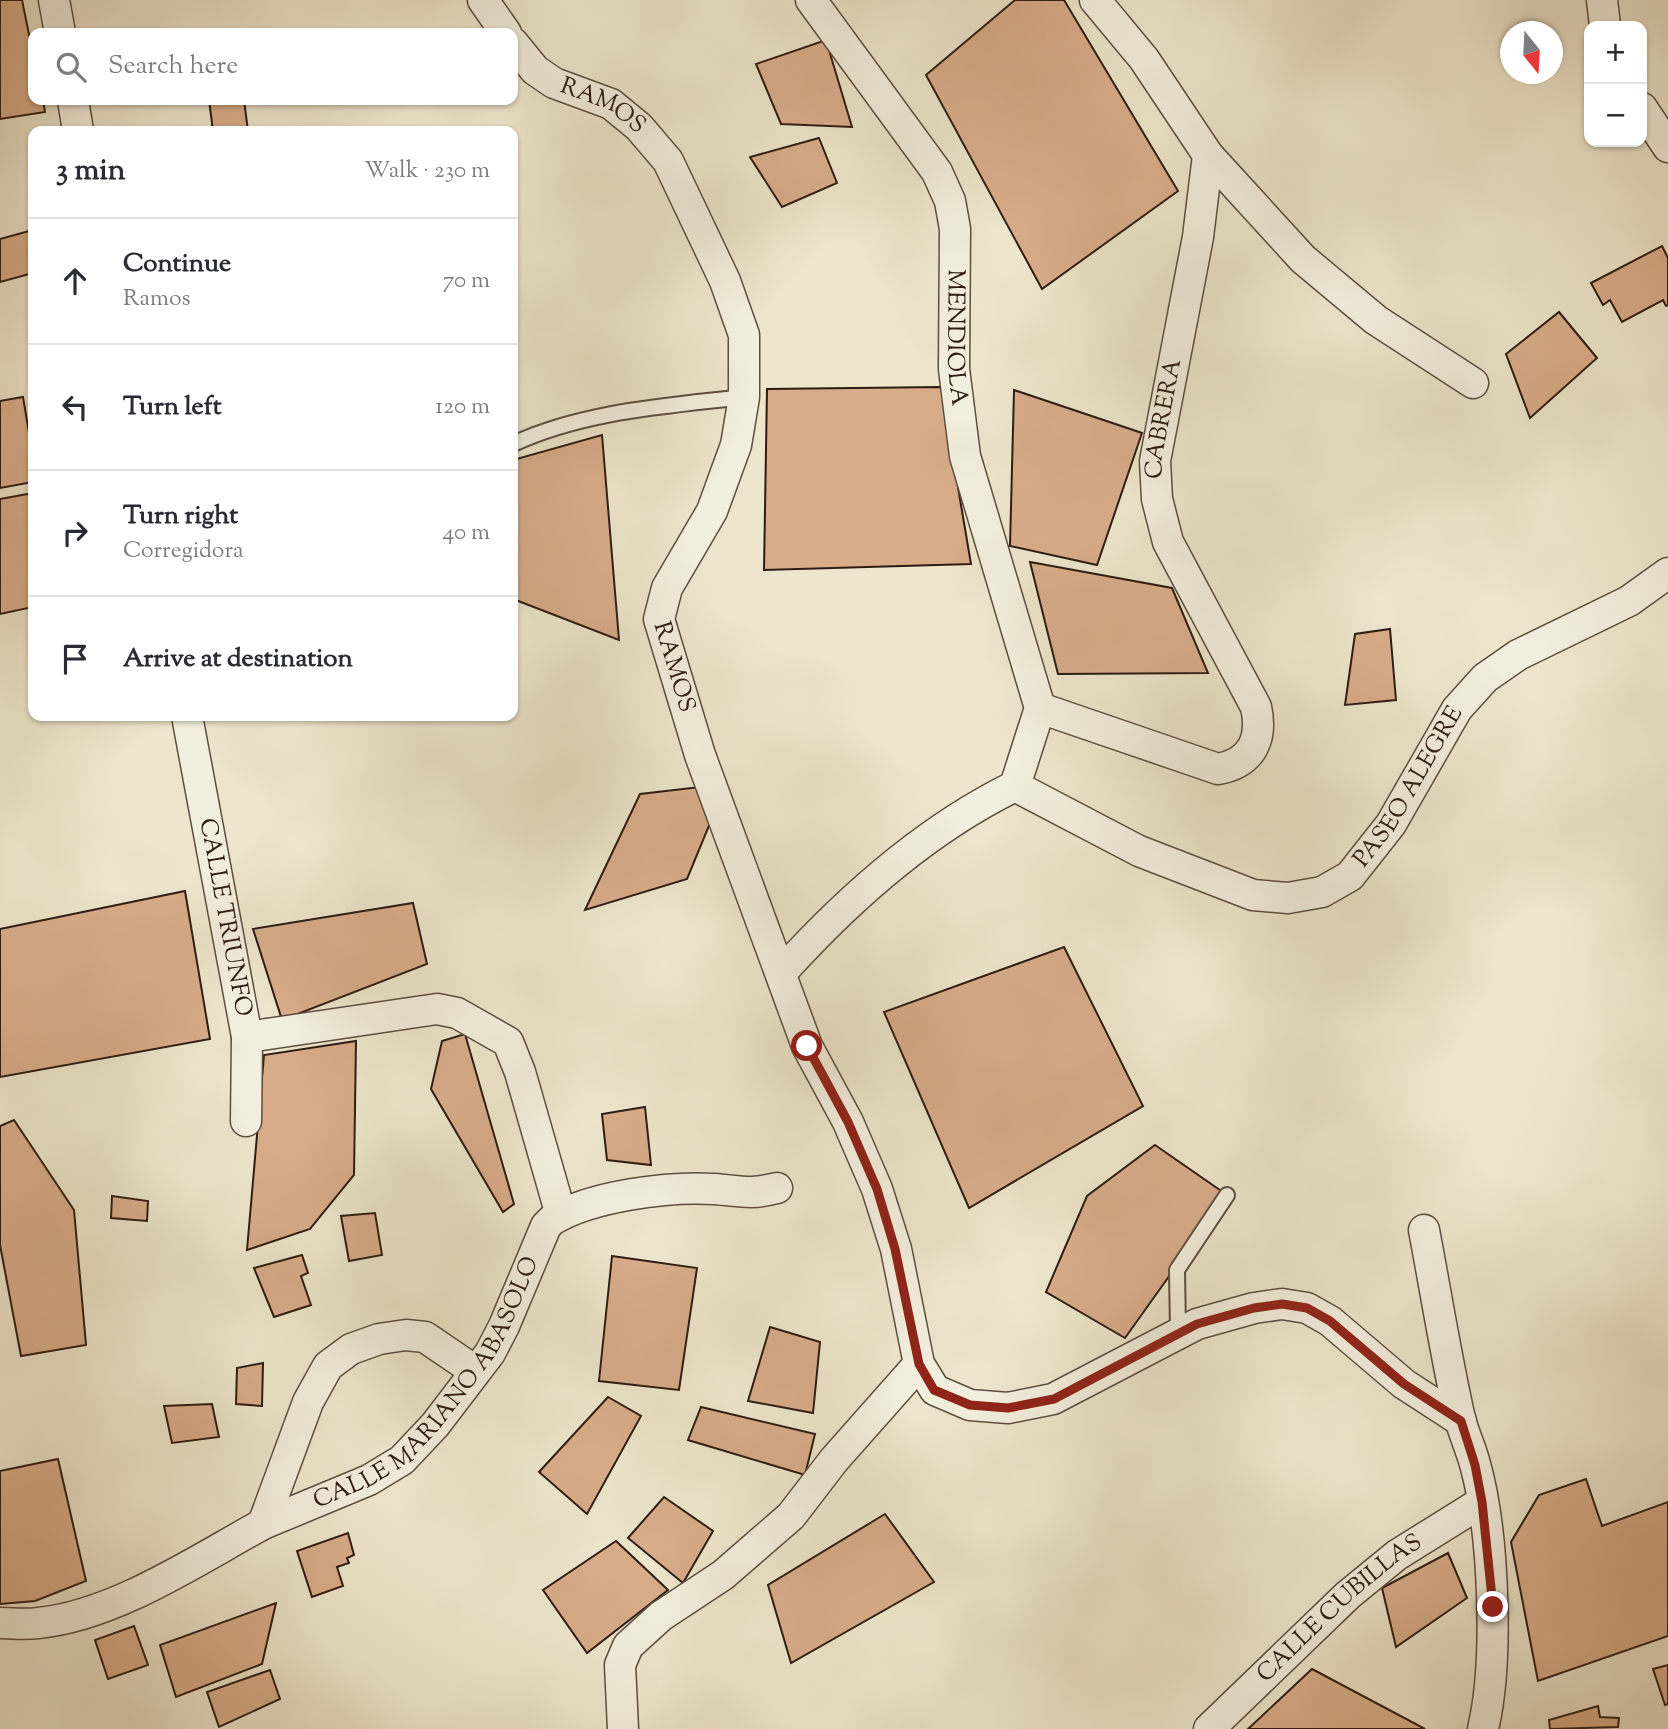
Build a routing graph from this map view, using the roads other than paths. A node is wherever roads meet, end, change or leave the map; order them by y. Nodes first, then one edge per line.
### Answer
1 (54, 0) edge
2 (483, 0) edge
3 (810, 0) edge
4 (1095, 0) edge
5 (1602, 0) edge
6 (1604, 21) edge
7 (59, 28) edge
8 (503, 28) edge
9 (518, 50) edge
10 (73, 105) edge
11 (1647, 116) edge
12 (77, 126) edge
13 (1668, 147) edge
14 (1208, 155) junction
15 (1473, 383) dead end
16 (744, 397) junction
17 (518, 442) edge
18 (1668, 573) edge
19 (1040, 708) junction
20 (188, 721) edge
21 (1014, 786) junction
22 (782, 972) junction
23 (247, 1037) junction
24 (246, 1121) dead end
25 (777, 1188) dead end
26 (1227, 1195) dead end
27 (561, 1214) junction
28 (1424, 1230) dead end
29 (1178, 1333) junction
30 (919, 1364) junction
31 (475, 1371) junction
32 (1461, 1421) junction
33 (1482, 1502) junction
34 (263, 1524) junction
35 (0, 1623) edge
36 (623, 1729) edge
37 (1209, 1729) edge
38 (1483, 1729) edge

1 - 7 street
2 - 8 street
3 - 19 street, MENDIOLA
4 - 14 street
5 - 6 street
9 - 16 street, RAMOS
10 - 12 street
11 - 13 street
14 - 15 street
14 - 19 street, CABRERA
16 - 17 lane
16 - 22 street, RAMOS
18 - 21 street, PASEO ALEGRE
19 - 21 street
20 - 23 street, CALLE TRIUNFO
21 - 22 street
22 - 30 street, RAMOS
23 - 24 street, CALLE TRIUNFO
23 - 27 street
25 - 27 street
26 - 29 lane
27 - 31 street, CALLE MARIANO ABASOLO
28 - 32 street
29 - 30 street
29 - 32 street
30 - 36 street
31 - 34 street, CALLE MARIANO ABASOLO
31 - 34 street
32 - 33 street
33 - 37 street, CALLE CUBILLAS
33 - 38 street
34 - 35 street, CALLE MARIANO ABASOLO

